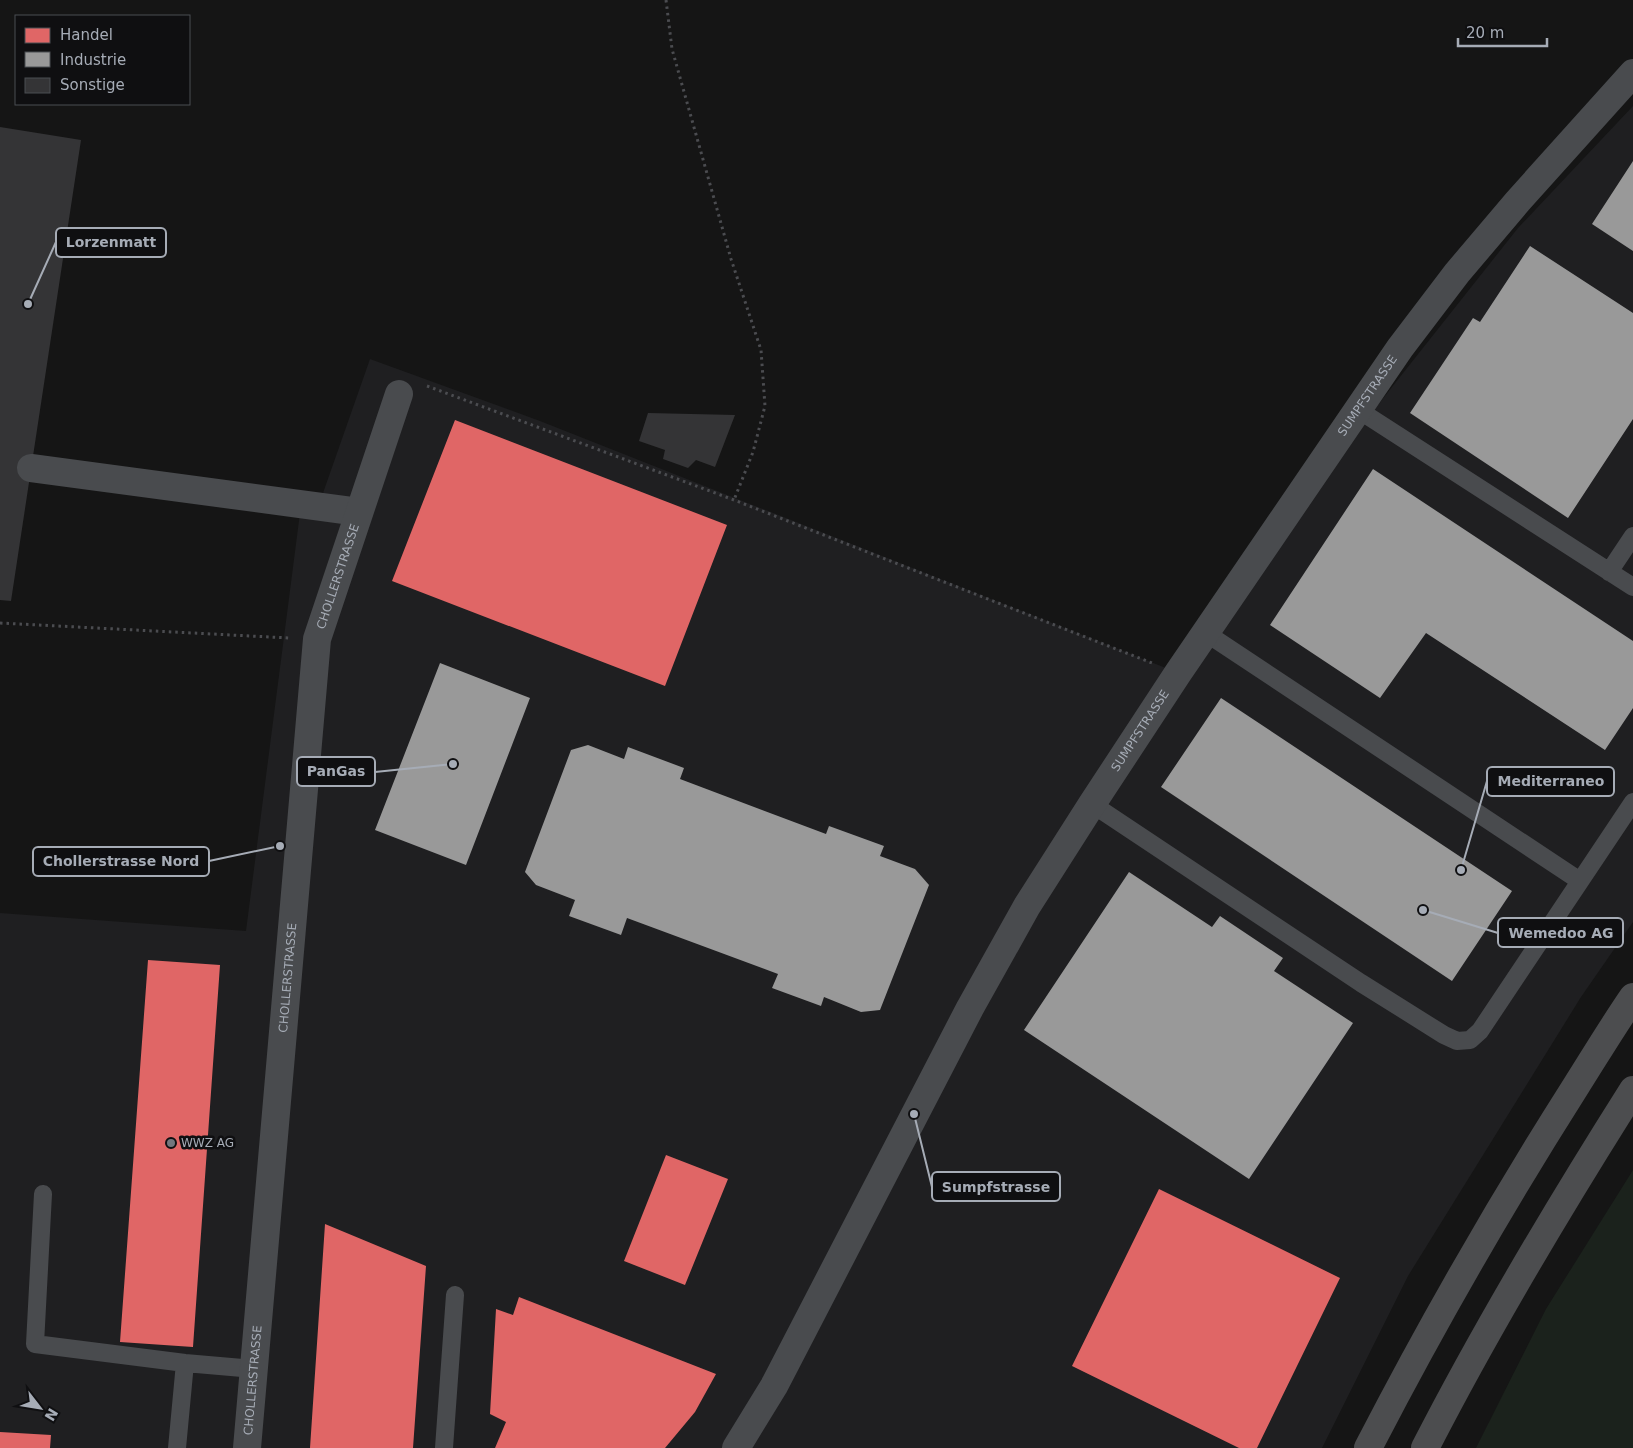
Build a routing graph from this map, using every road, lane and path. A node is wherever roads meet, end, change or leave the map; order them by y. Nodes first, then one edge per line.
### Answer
1 (666, 0) edge
2 (1633, 73) edge
3 (399, 394) joint
4 (1357, 409) junction
5 (31, 468) dead end
6 (734, 500) junction
7 (359, 512) junction
8 (1633, 536) edge
9 (1609, 572) junction
10 (1633, 587) edge
11 (0, 623) edge
12 (1206, 633) junction
13 (317, 639) junction
14 (1178, 672) junction
15 (1633, 802) edge
16 (1092, 804) junction
17 (1580, 880) junction
18 (1633, 997) edge
19 (1633, 1090) edge
20 (43, 1194) dead end
21 (455, 1295) dead end
22 (185, 1363) junction
23 (254, 1369) junction
24 (177, 1448) edge
25 (247, 1448) edge
26 (444, 1448) edge
27 (736, 1448) edge
28 (1368, 1448) edge
29 (1425, 1448) edge

1 - 6 path
2 - 4 street, SUMPFSTRASSE
3 - 6 path
3 - 7 street, CHOLLERSTRASSE
4 - 9 lane
4 - 12 street, SUMPFSTRASSE
5 - 7 street, CHOLLERSTRASSE
6 - 14 path
7 - 13 street, CHOLLERSTRASSE
8 - 9 lane
9 - 10 lane
11 - 13 path
12 - 14 street, SUMPFSTRASSE
12 - 17 lane
13 - 23 street, CHOLLERSTRASSE
14 - 16 street, SUMPFSTRASSE
15 - 17 lane
16 - 17 lane
16 - 27 street, SUMPFSTRASSE
18 - 28 highway
19 - 29 highway
20 - 22 lane
21 - 26 lane
22 - 23 lane
22 - 24 lane
23 - 25 street, CHOLLERSTRASSE

